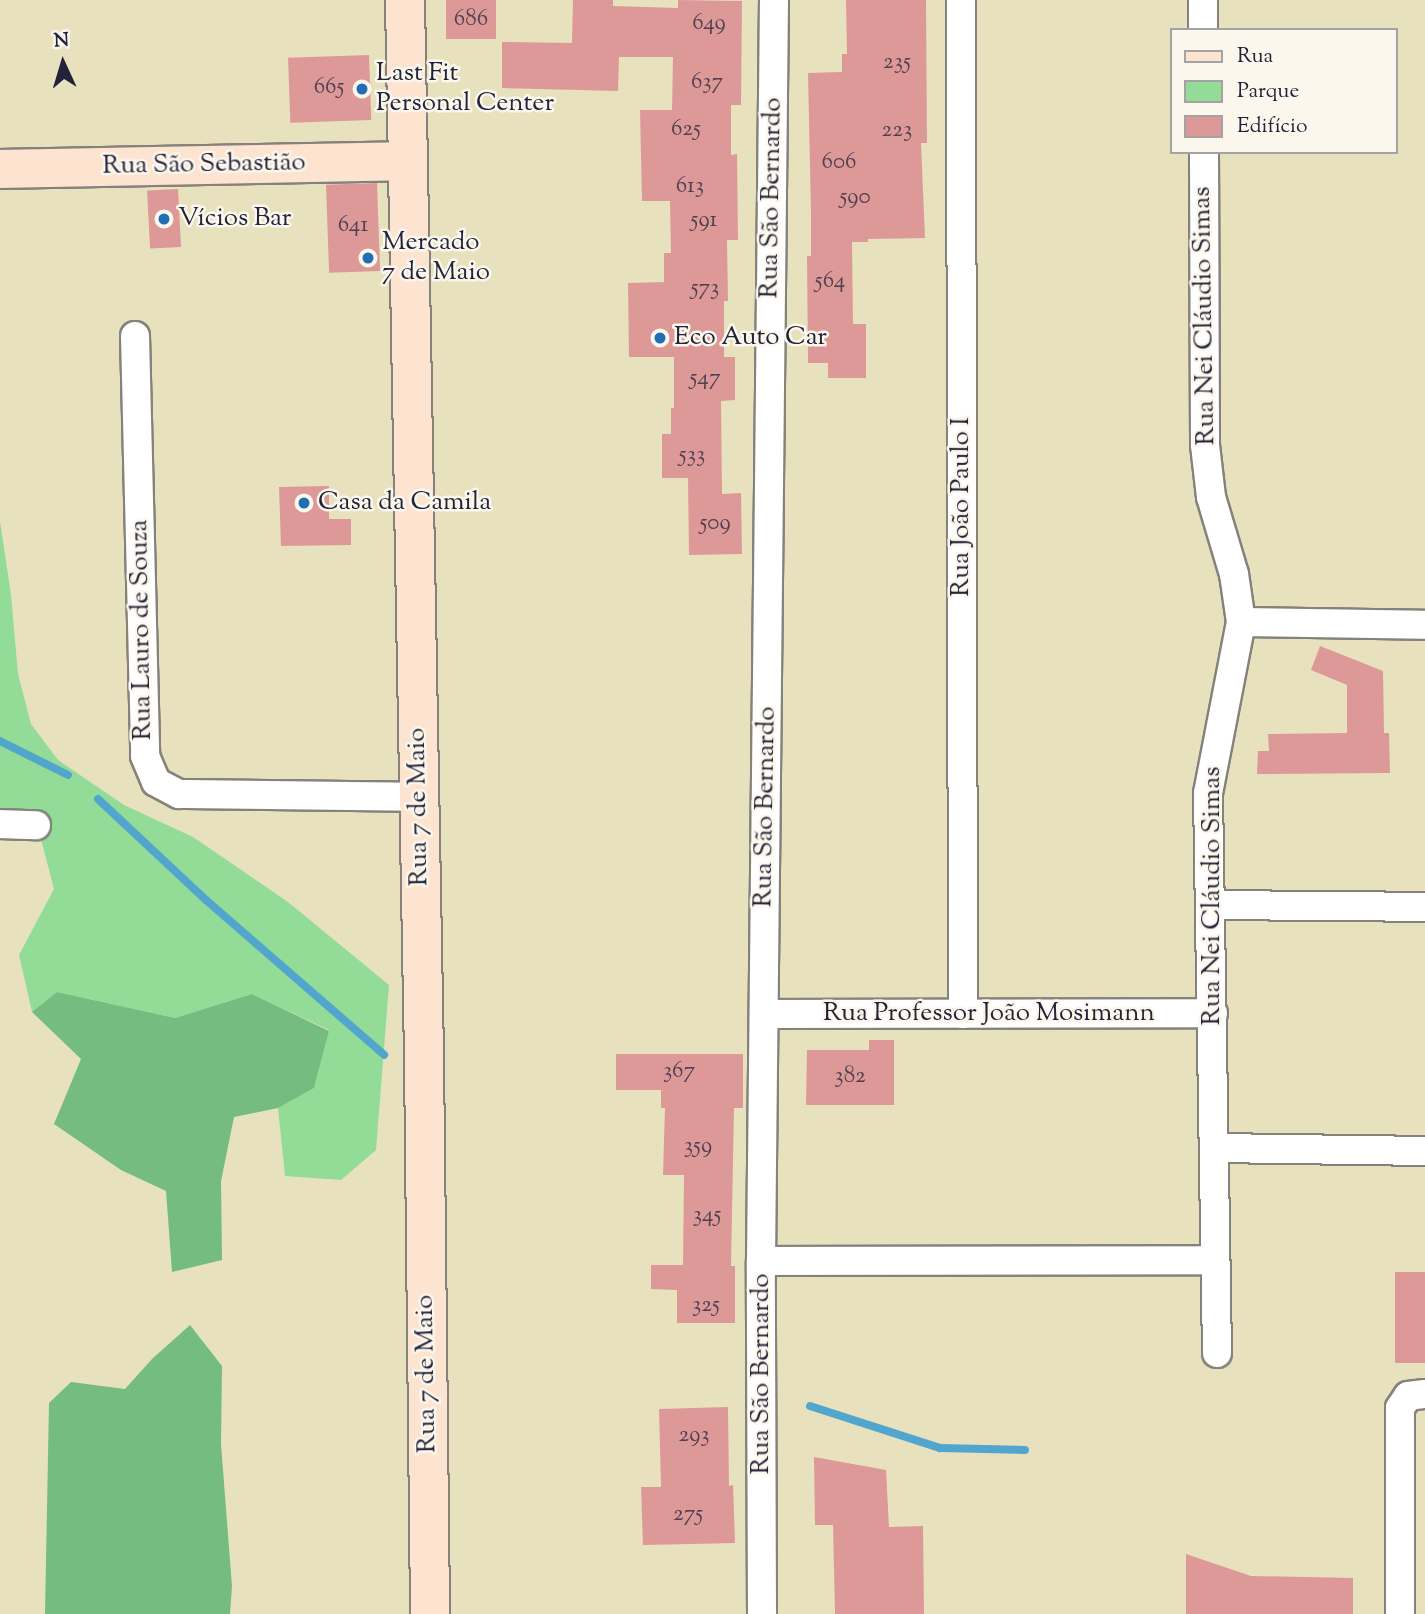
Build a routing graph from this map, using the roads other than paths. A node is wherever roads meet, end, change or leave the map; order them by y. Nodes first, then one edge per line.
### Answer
1 (405, 0) edge
2 (774, 0) edge
3 (961, 0) edge
4 (1203, 0) edge
5 (1203, 28) edge
6 (1204, 154) edge
7 (408, 160) junction
8 (0, 169) edge
9 (135, 336) dead end
10 (1241, 622) junction
11 (1425, 625) edge
12 (418, 797) junction
13 (0, 824) edge
14 (36, 825) dead end
15 (1212, 905) junction
16 (1425, 907) edge
17 (1213, 1013) junction
18 (764, 1014) junction
19 (963, 1014) junction
20 (1214, 1148) junction
21 (1425, 1151) edge
22 (1214, 1260) junction
23 (761, 1261) junction
24 (1217, 1353) dead end
25 (1425, 1394) edge
26 (430, 1614) edge
27 (762, 1614) edge
28 (1401, 1614) edge

1 - 7 street, Rua 7 de Maio
2 - 18 street, Rua São Bernardo
3 - 19 street, Rua João Paulo I
4 - 5 street
6 - 10 street, Rua Nei Cláudio Simas
7 - 8 street, Rua São Sebastião
7 - 12 street, Rua 7 de Maio
9 - 12 street, Rua Lauro de Souza
10 - 11 street
10 - 15 street, Rua Nei Cláudio Simas
12 - 26 street, Rua 7 de Maio
13 - 14 street
15 - 16 street
15 - 17 street, Rua Nei Cláudio Simas
17 - 19 street, Rua Professor João Mosimann
17 - 20 street, Rua Nei Cláudio Simas
18 - 19 street, Rua Professor João Mosimann
18 - 23 street, Rua São Bernardo
20 - 21 street
20 - 22 street, Rua Nei Cláudio Simas
22 - 23 street
22 - 24 street, Rua Nei Cláudio Simas
23 - 27 street, Rua São Bernardo
25 - 28 street

